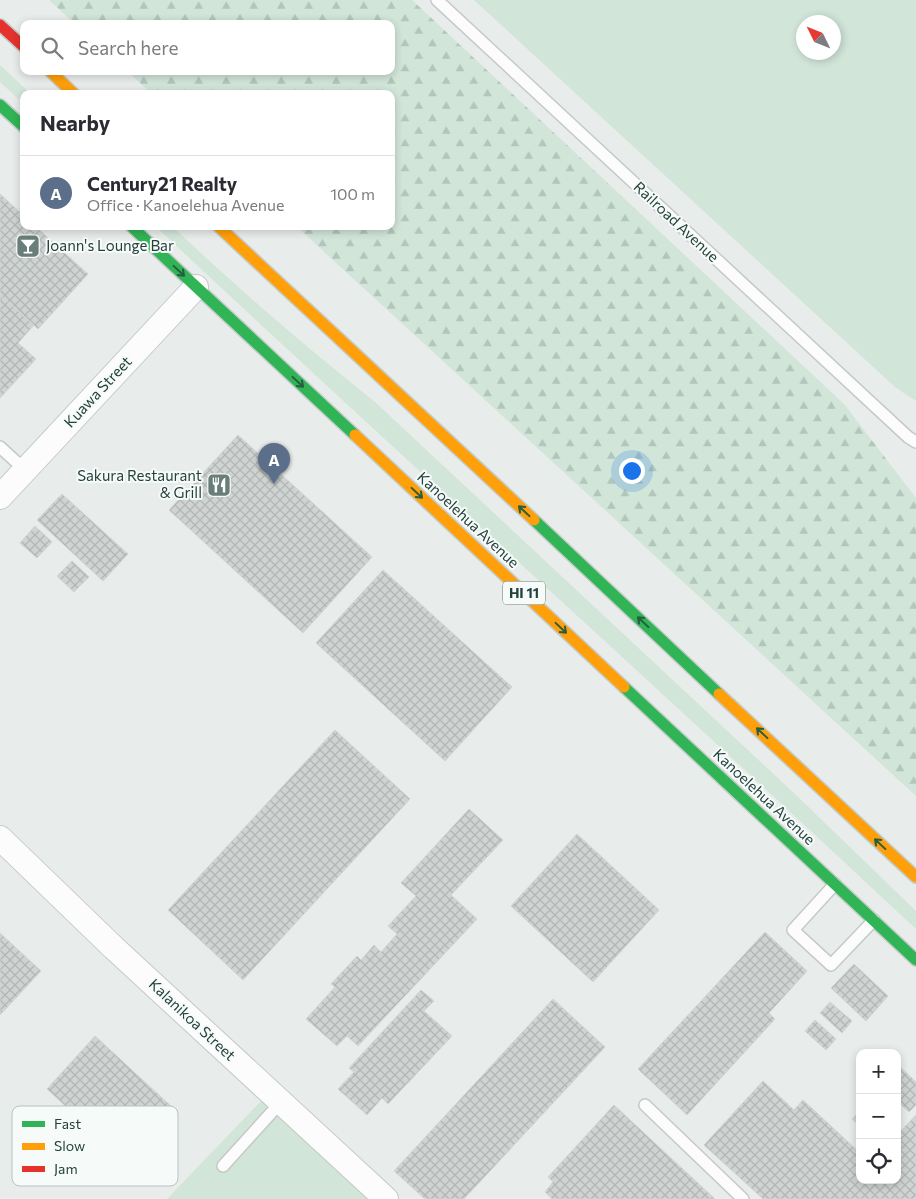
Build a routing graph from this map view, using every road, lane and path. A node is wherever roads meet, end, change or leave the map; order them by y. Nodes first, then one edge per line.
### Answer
1 (437, 0) edge
2 (0, 25) edge
3 (20, 43) edge
4 (54, 75) edge
5 (70, 90) edge
6 (0, 105) edge
7 (20, 123) edge
8 (135, 230) edge
9 (222, 230) edge
10 (196, 287) junction
11 (912, 439) edge
12 (0, 446) edge
13 (916, 449) edge
14 (25, 470) junction
15 (0, 497) edge
16 (0, 838) edge
17 (916, 877) edge
18 (835, 884) junction
19 (874, 920) junction
20 (916, 960) edge
21 (281, 1102) junction
22 (645, 1105) dead end
23 (223, 1166) dead end
24 (386, 1199) edge
25 (743, 1199) edge

1 - 11 lane, Railroad Avenue
2 - 3 highway
4 - 5 highway
6 - 7 highway
8 -> 10 highway, Kanoelehua Avenue / HI 11
17 -> 9 highway
10 - 14 street, Kuawa Street
10 -> 18 highway, Kanoelehua Avenue / HI 11
11 - 13 lane, Railroad Avenue
12 - 14 lane
14 - 15 street, Kuawa Street
16 - 21 street, Kalanikoa Street
18 - 19 highway, Kanoelehua Avenue / HI 11
18 - 19 lane
19 - 20 highway, Kanoelehua Avenue / HI 11
21 - 23 lane
21 - 24 street, Kalanikoa Street
22 - 25 lane

